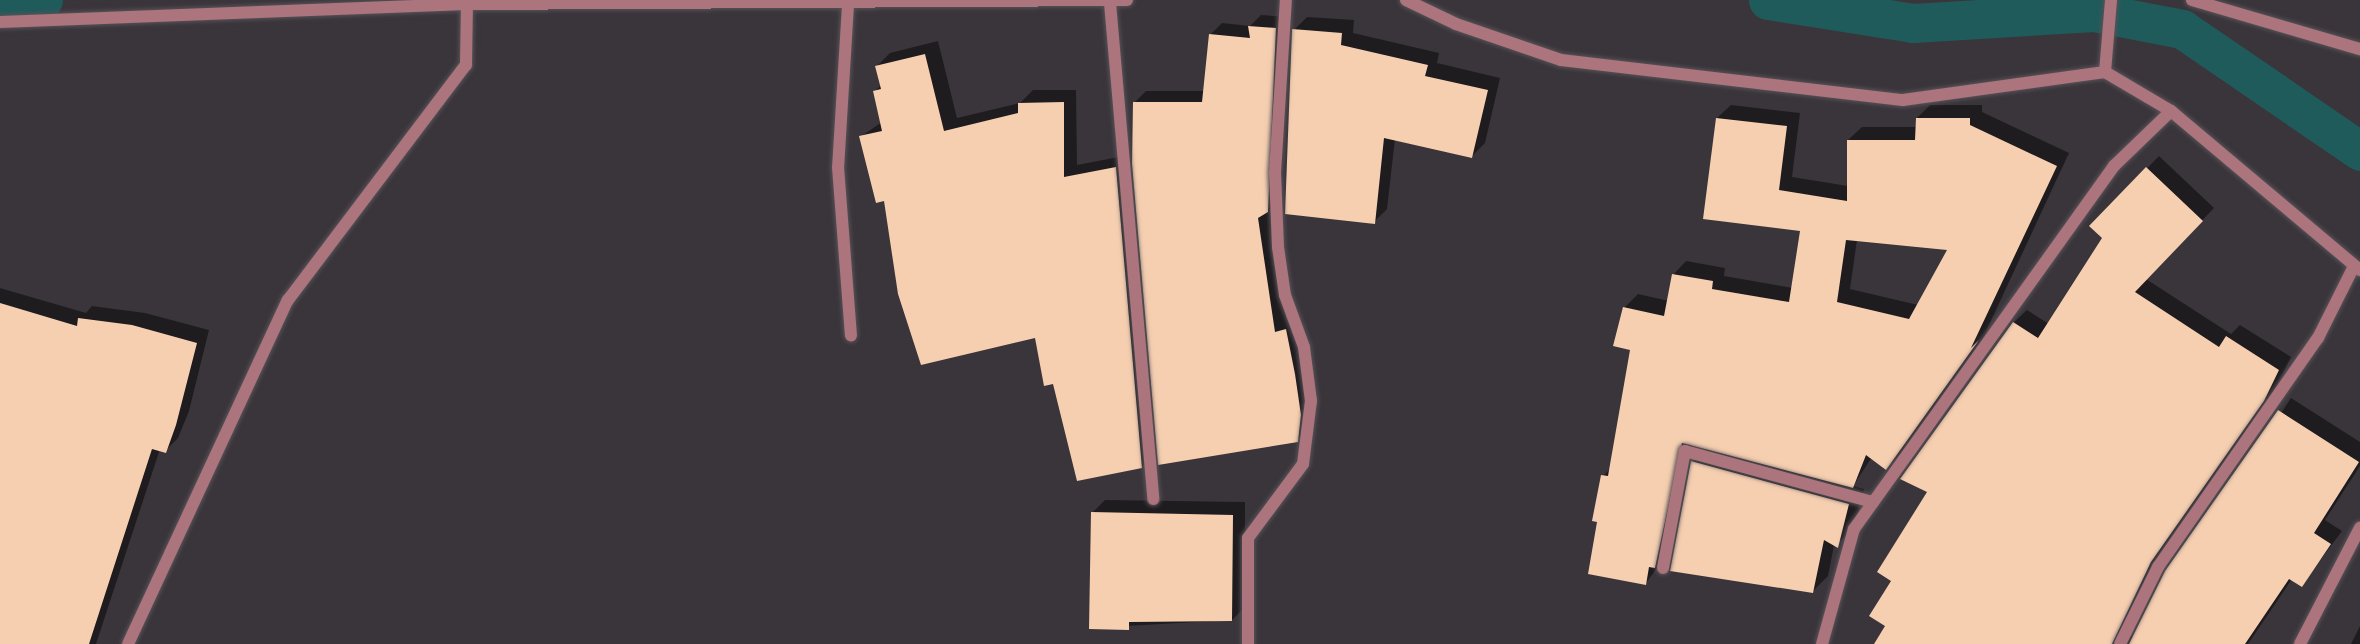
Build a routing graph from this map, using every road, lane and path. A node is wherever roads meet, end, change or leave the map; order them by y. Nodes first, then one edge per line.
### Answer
1 (1127, 0) edge
2 (1286, 0) edge
3 (1406, 0) edge
4 (2111, 0) edge
5 (2192, 0) edge
6 (467, 2) edge
7 (1110, 3) junction
8 (848, 5) junction
9 (0, 22) edge
10 (2360, 49) edge
11 (2105, 72) junction
12 (2171, 111) junction
13 (2357, 268) edge
14 (851, 336) dead end
15 (1153, 499) dead end
16 (1873, 502) junction
17 (2360, 528) edge
18 (1663, 568) dead end
19 (128, 644) edge
20 (1248, 644) edge
21 (1822, 644) edge
22 (2120, 644) edge
23 (2300, 644) edge

1 - 7 street
2 - 20 street
3 - 11 street
4 - 11 street
5 - 10 street
6 - 8 street
6 - 9 street
6 - 19 street
7 - 8 street
7 - 15 street
8 - 14 street
11 - 12 street
12 - 13 street
12 - 16 street
13 - 22 street
16 - 18 street
16 - 21 street
17 - 23 street

